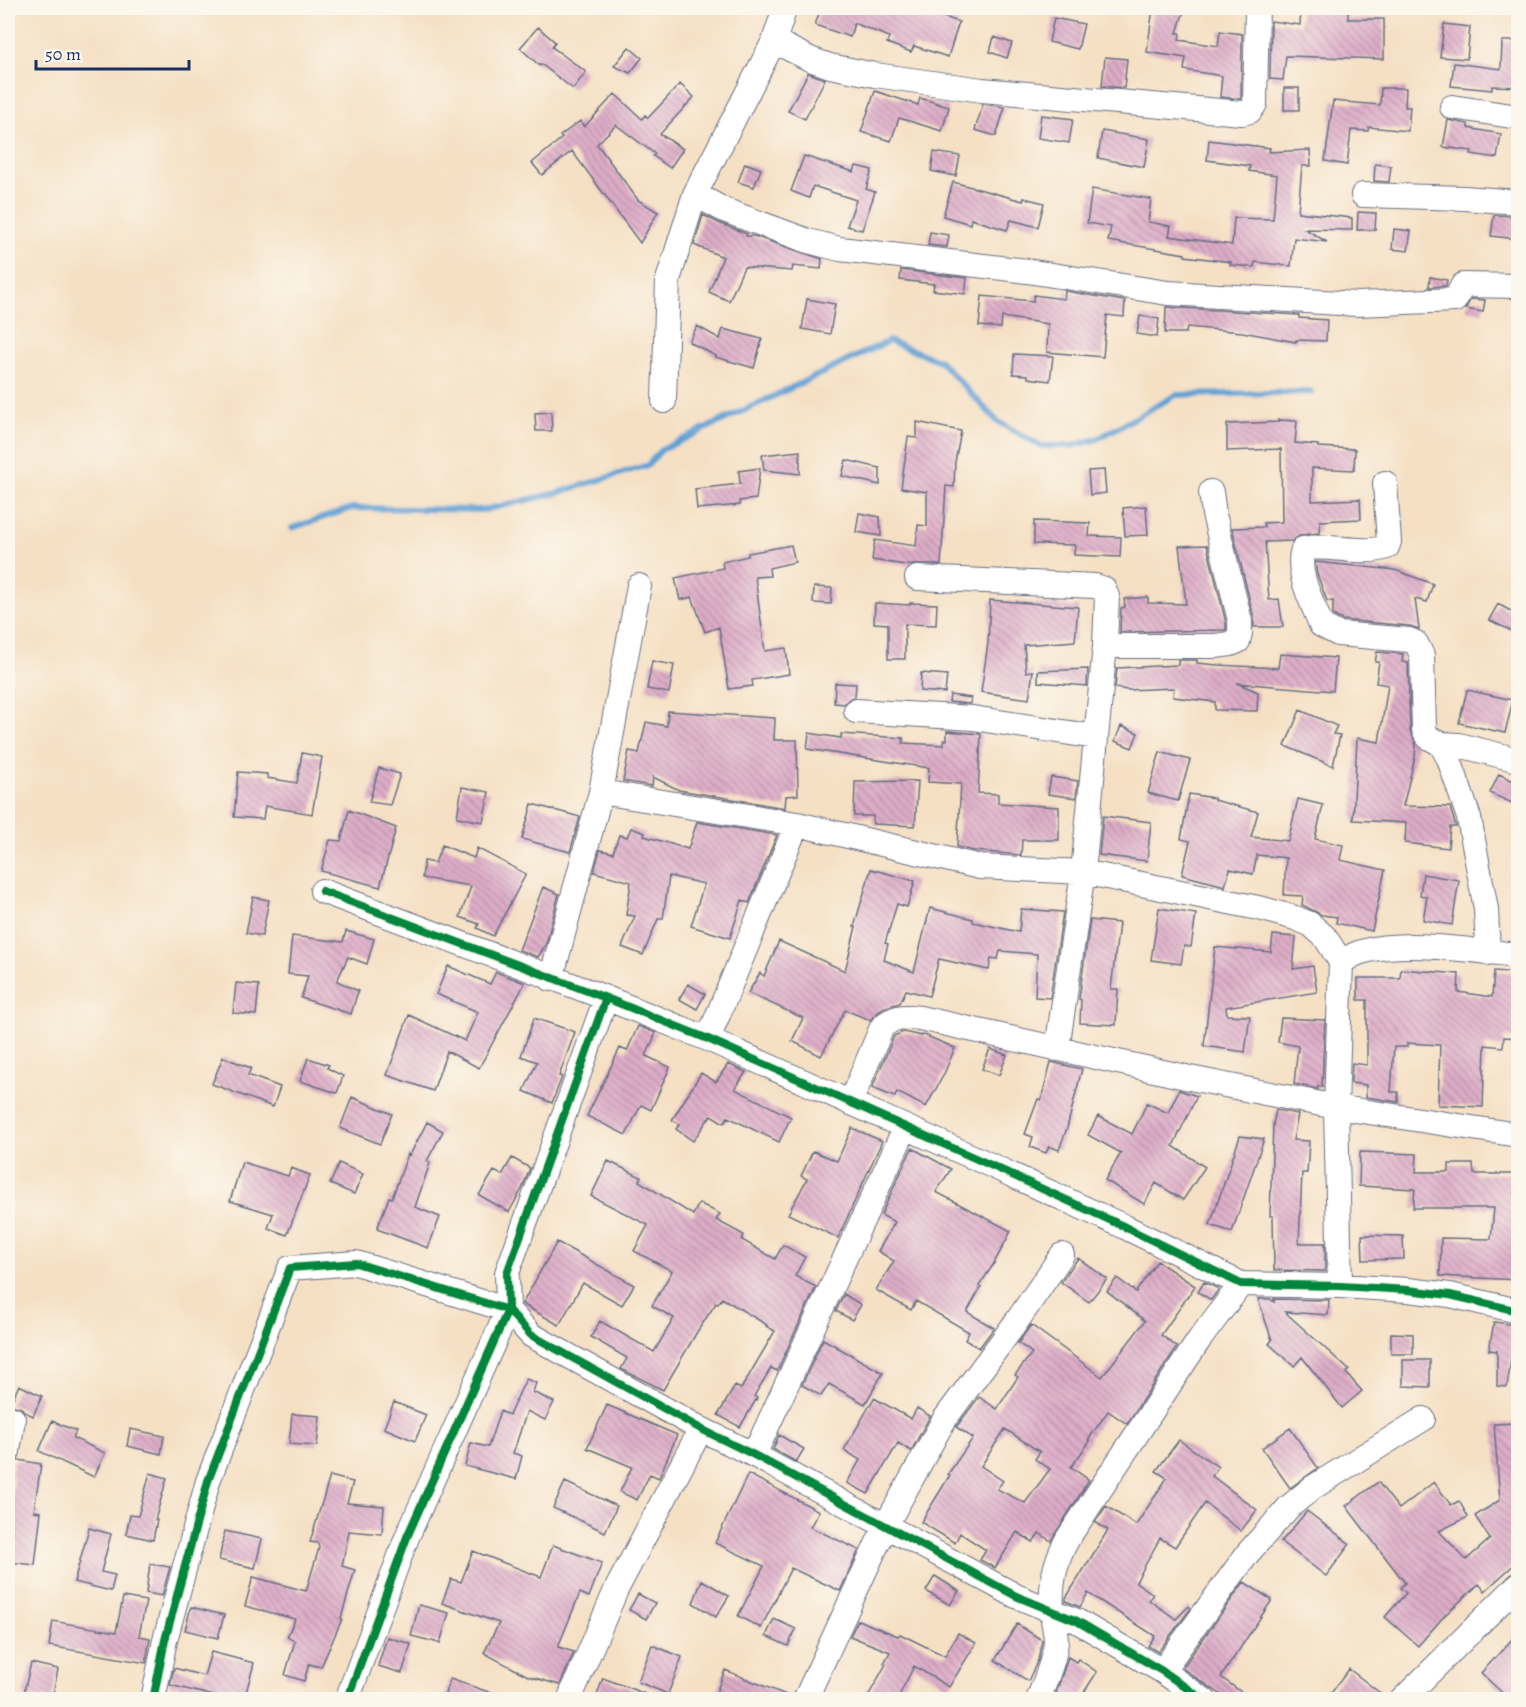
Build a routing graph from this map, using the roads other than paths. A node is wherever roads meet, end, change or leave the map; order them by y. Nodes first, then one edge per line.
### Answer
1 (785, 8) edge
2 (1257, 8) edge
3 (774, 41) junction
4 (1452, 107) dead end
5 (1518, 117) edge
6 (695, 194) junction
7 (1363, 195) dead end
8 (1518, 202) edge
9 (1518, 286) edge
10 (664, 401) dead end
11 (1385, 483) dead end
12 (1211, 492) dead end
13 (917, 578) dead end
14 (639, 586) dead end
15 (1105, 646) junction
16 (856, 711) dead end
17 (1096, 737) junction
18 (1441, 744) junction
19 (1518, 760) edge
20 (601, 792) junction
21 (797, 824) junction
22 (1083, 872) junction
23 (322, 891) dead end
24 (1488, 953) junction
25 (1518, 955) edge
26 (1341, 963) junction
27 (551, 979) junction
28 (606, 998) junction
29 (708, 1040) junction
30 (1057, 1049) junction
31 (850, 1103) junction
32 (1336, 1107) junction
33 (905, 1128) junction
34 (1518, 1135) edge
35 (1062, 1255) dead end
36 (1241, 1284) junction
37 (1340, 1286) junction
38 (508, 1310) junction
39 (1518, 1311) edge
40 (13, 1419) dead end
41 (1423, 1419) dead end
42 (701, 1429) junction
43 (8, 1451) edge
44 (754, 1455) junction
45 (886, 1525) junction
46 (1518, 1586) edge
47 (1052, 1611) junction
48 (1162, 1671) junction
49 (153, 1700) edge
50 (347, 1700) edge
51 (569, 1700) edge
52 (805, 1700) edge
53 (1038, 1700) edge
54 (1204, 1700) edge
55 (1402, 1700) edge

1 - 3 street
2 - 3 street
3 - 6 street
4 - 5 street
6 - 9 street
6 - 10 street
7 - 8 street
11 - 18 street
12 - 15 street
13 - 15 street
14 - 20 street
15 - 17 street
16 - 17 street
17 - 22 street
18 - 19 street
18 - 24 street
20 - 21 street
20 - 27 street
21 - 22 street
21 - 29 street
22 - 26 street
22 - 30 street
23 - 27 street
24 - 25 street
24 - 26 street
26 - 32 street
27 - 28 street
28 - 29 street
28 - 38 street
29 - 31 street
30 - 31 street
30 - 32 street
31 - 33 street
32 - 34 street
32 - 37 street
33 - 36 street
33 - 44 street
35 - 45 street
36 - 37 street
36 - 47 street
37 - 39 street
38 - 42 street
38 - 49 street
38 - 50 street
40 - 43 street
41 - 48 street
42 - 44 street
42 - 51 street
44 - 45 street
45 - 47 street
45 - 52 street
46 - 55 street
47 - 48 street
47 - 53 street
48 - 54 street

